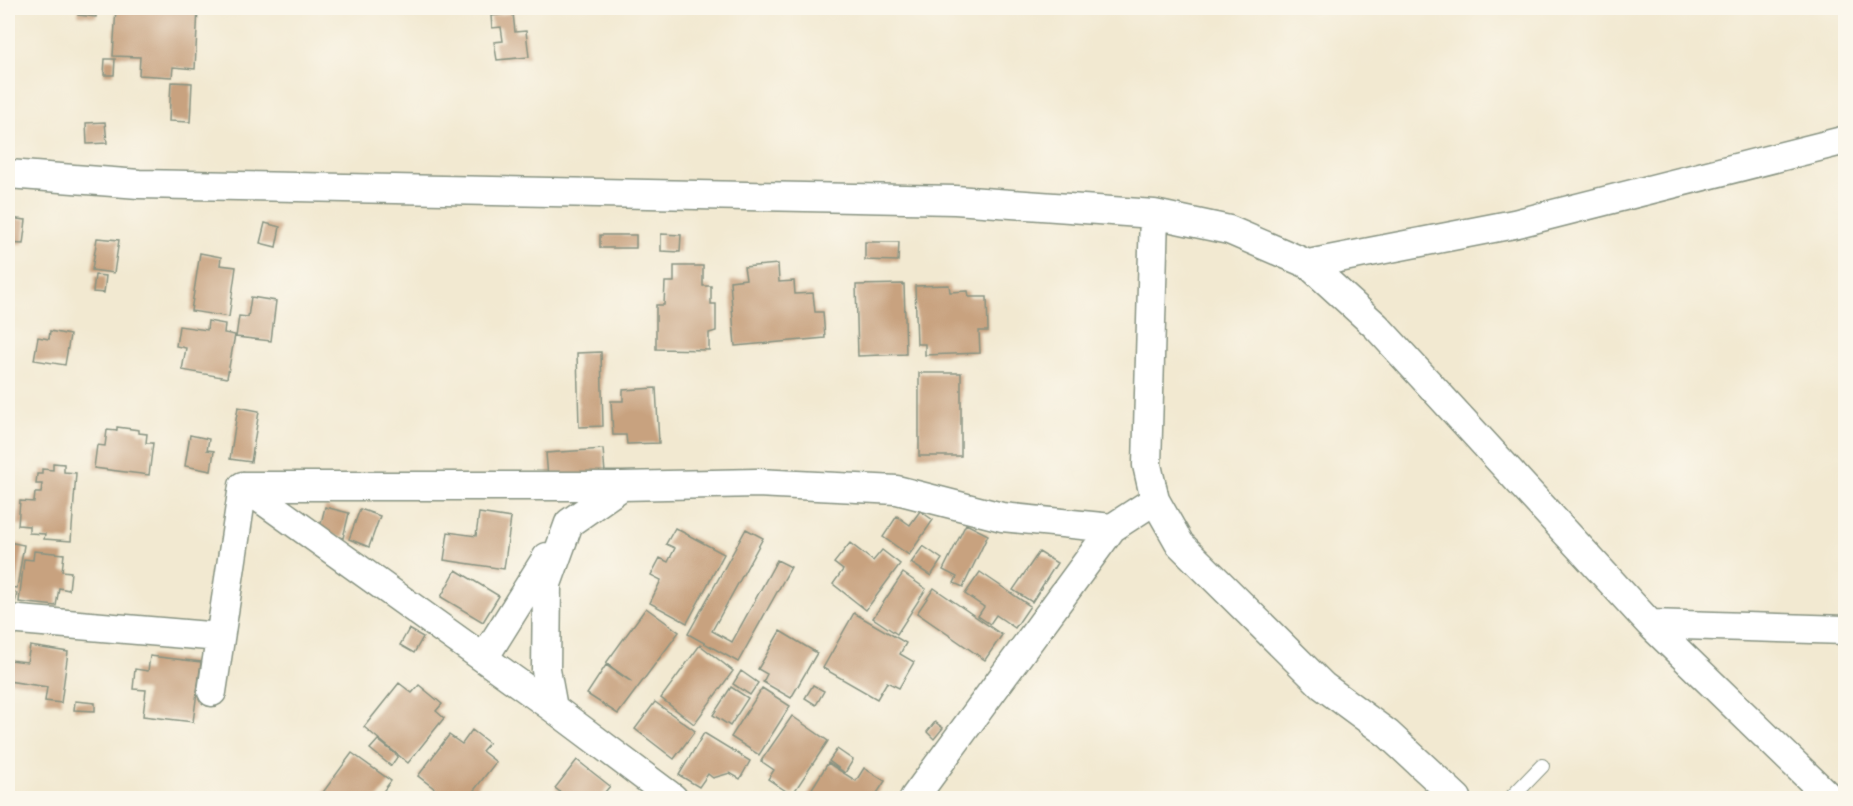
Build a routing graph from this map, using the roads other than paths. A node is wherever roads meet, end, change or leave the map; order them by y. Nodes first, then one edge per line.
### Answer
1 (1845, 140) edge
2 (8, 174) edge
3 (1154, 214) junction
4 (1308, 264) junction
5 (243, 486) junction
6 (622, 486) junction
7 (1155, 500) junction
8 (569, 523) junction
9 (1112, 528) junction
10 (8, 619) edge
11 (1650, 624) junction
12 (1845, 630) edge
13 (220, 637) junction
14 (484, 658) junction
15 (212, 692) dead end
16 (553, 708) junction
17 (1542, 766) dead end
18 (673, 798) edge
19 (914, 798) edge
20 (1456, 798) edge
21 (1511, 798) edge
22 (1830, 798) edge

1 - 4 street
2 - 3 street
3 - 4 street
3 - 7 street
4 - 11 street
5 - 6 street
5 - 13 street
5 - 14 street
6 - 8 street
6 - 9 street
7 - 9 street
7 - 20 street
8 - 14 street
8 - 16 street
9 - 19 street
10 - 13 street
11 - 12 street
11 - 22 street
13 - 15 street
14 - 16 street
16 - 18 street
17 - 21 lane

